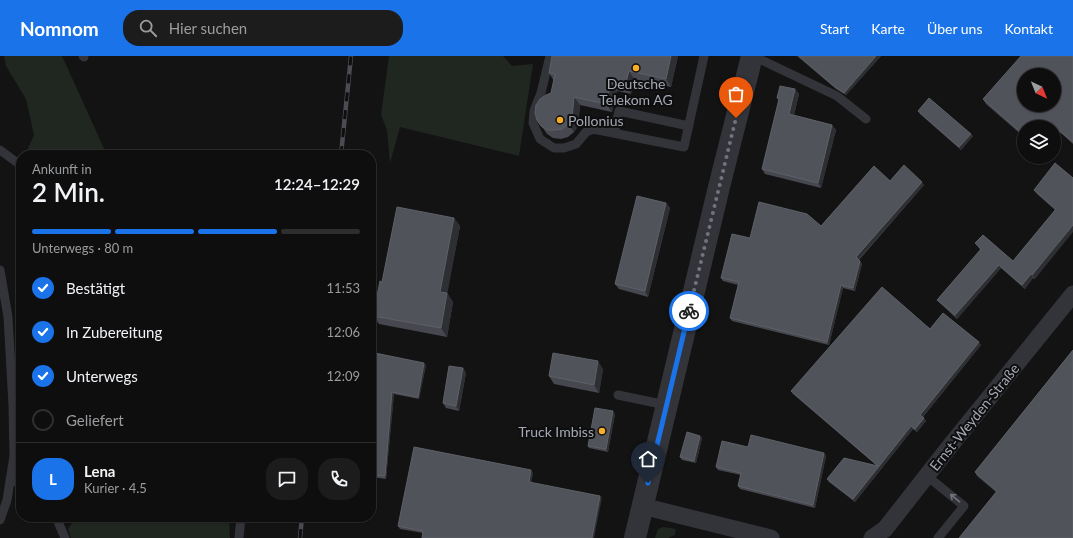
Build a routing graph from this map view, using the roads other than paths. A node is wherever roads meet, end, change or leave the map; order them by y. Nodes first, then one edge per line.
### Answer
1 (550, 56) edge
2 (704, 56) edge
3 (752, 56) edge
4 (866, 119) dead end
5 (689, 126) junction
6 (614, 133) junction
7 (0, 150) edge
8 (16, 162) edge
9 (0, 270) edge
10 (1073, 294) edge
11 (618, 395) dead end
12 (666, 405) junction
13 (927, 476) junction
14 (10, 480) junction
15 (16, 481) edge
16 (642, 506) junction
17 (0, 520) edge
18 (58, 522) edge
19 (240, 522) edge
20 (65, 538) edge
21 (239, 538) edge
22 (635, 538) edge
23 (771, 538) edge
24 (872, 538) edge
25 (938, 538) edge

1 - 6 lane
2 - 5 lane
3 - 4 lane
3 - 12 street
5 - 6 lane
5 - 6 lane
7 - 8 lane
9 - 14 lane
10 - 13 street, Ernst-Weyden-Straße
11 - 12 lane
12 - 16 street
13 - 24 street, Ernst-Weyden-Straße
25 -> 13 lane
14 - 15 lane
14 - 17 lane
16 - 22 street
16 - 23 street
18 - 20 lane
19 - 21 lane

